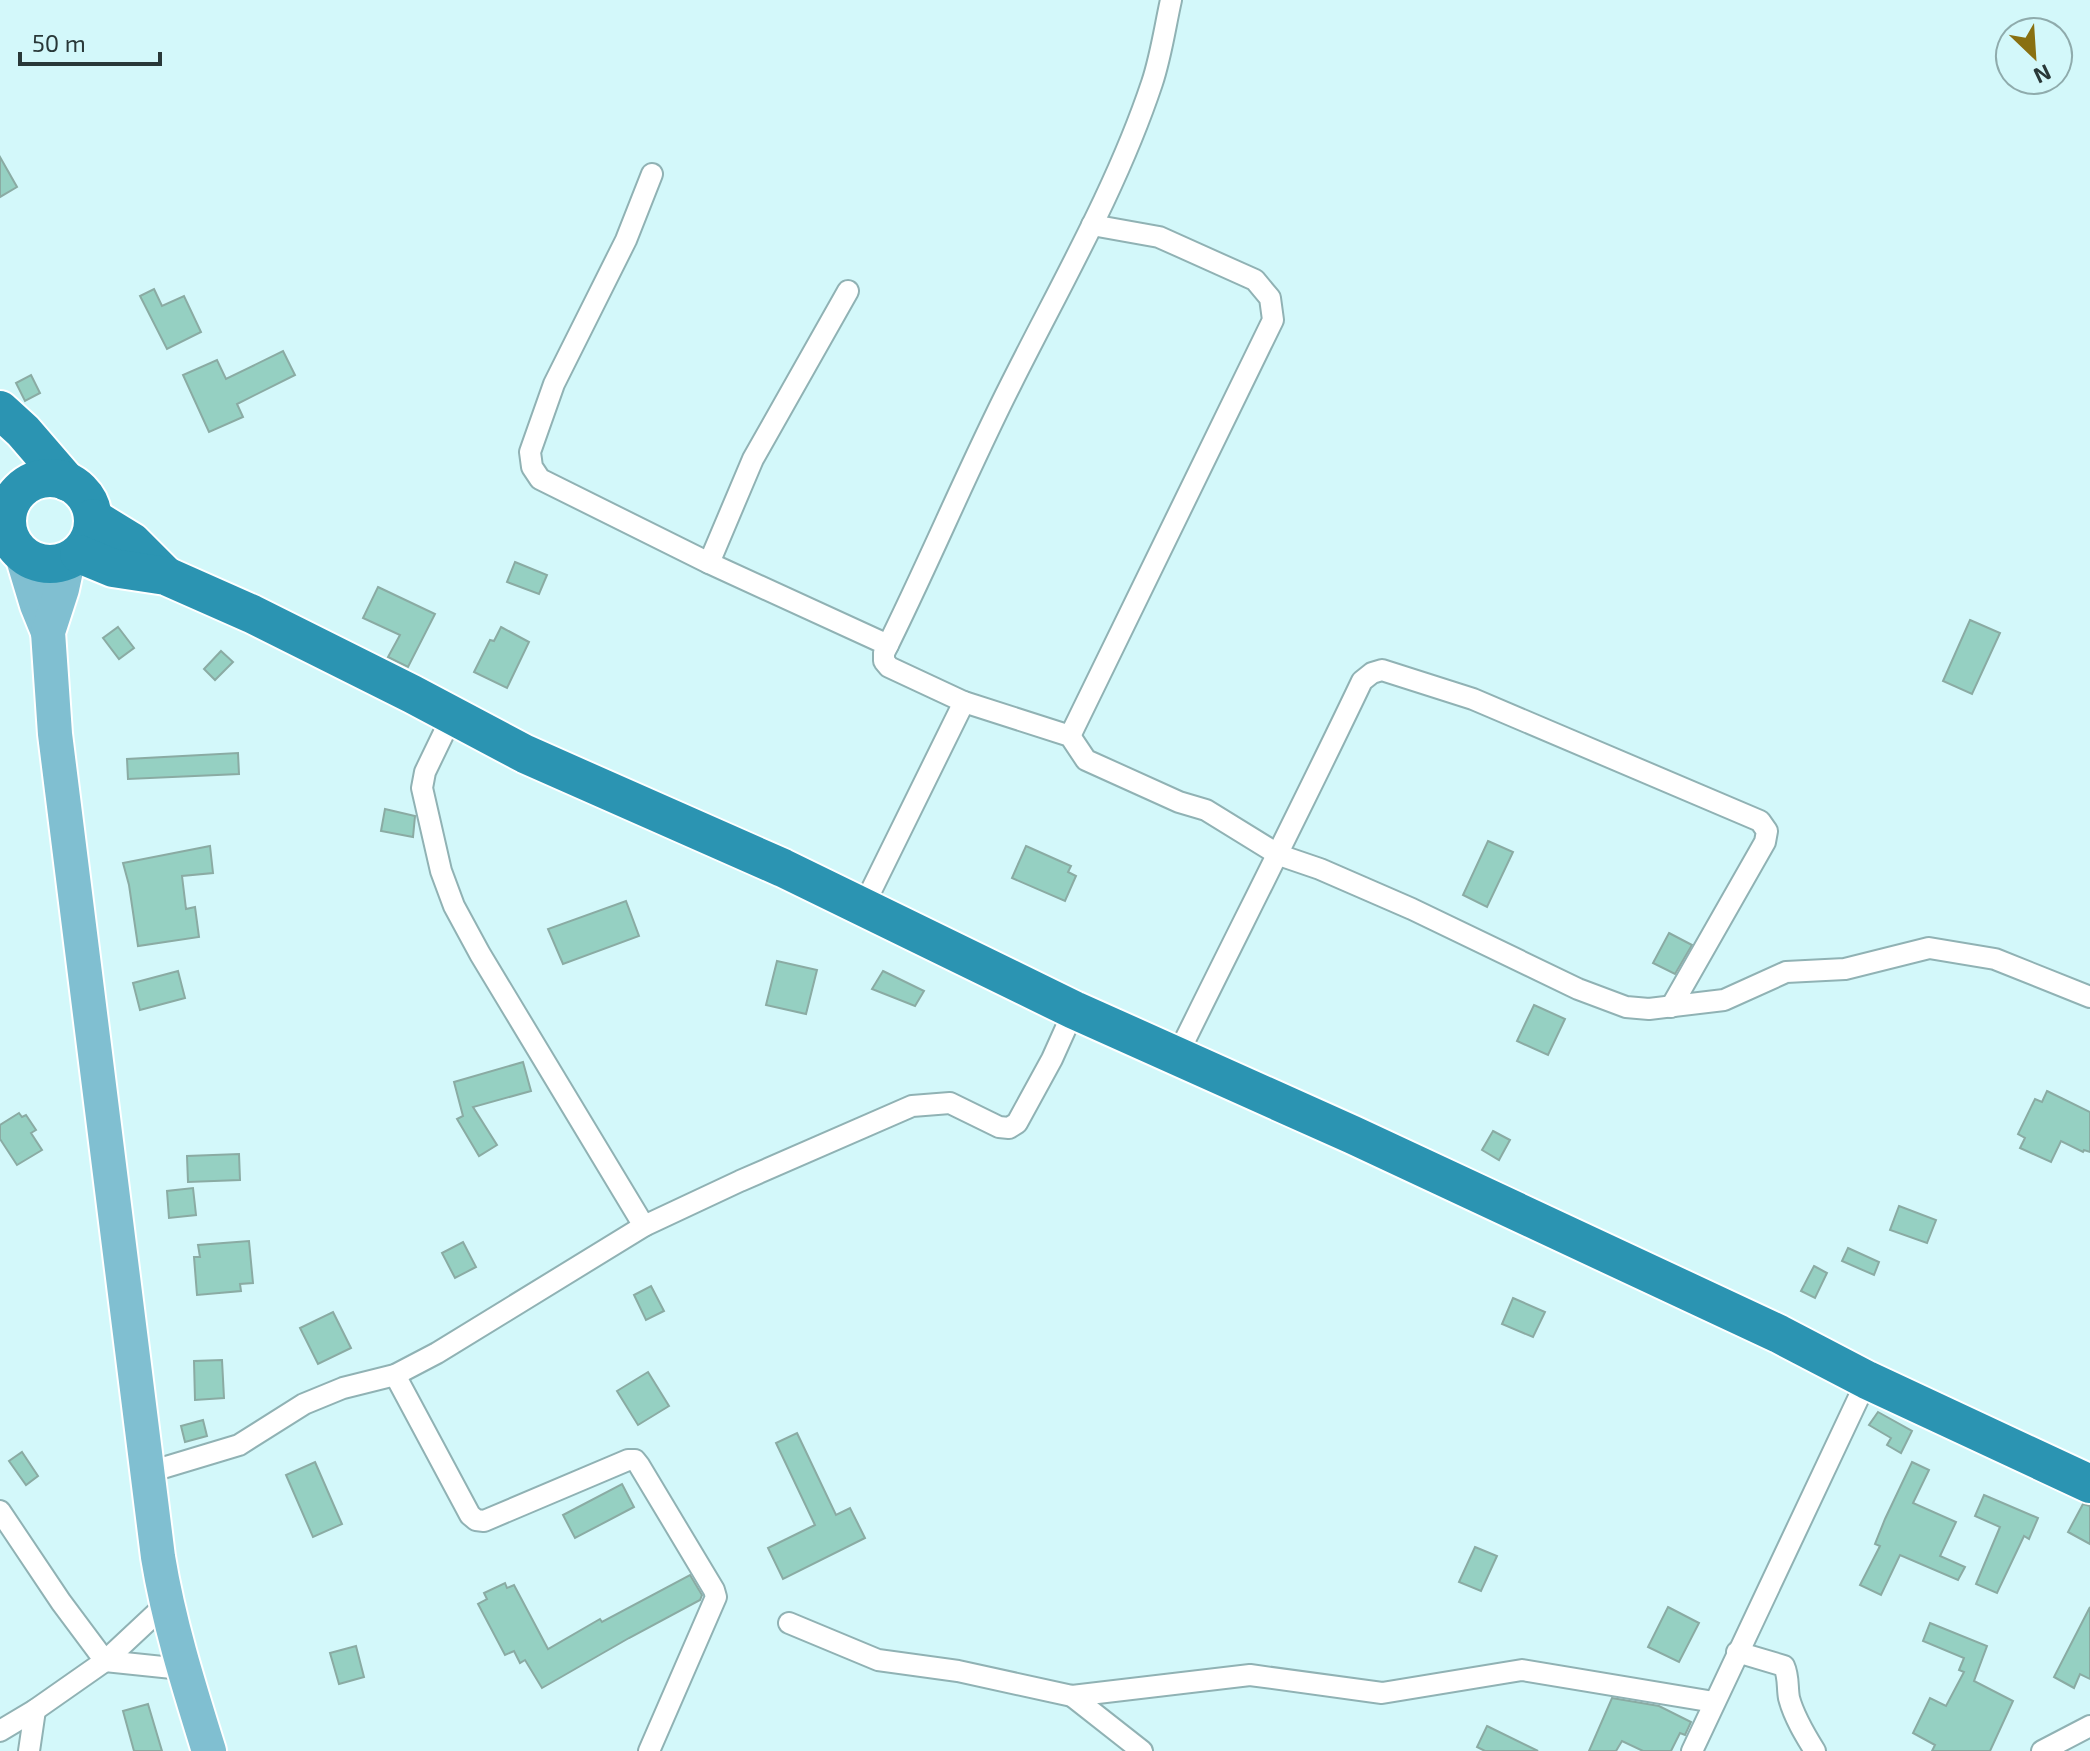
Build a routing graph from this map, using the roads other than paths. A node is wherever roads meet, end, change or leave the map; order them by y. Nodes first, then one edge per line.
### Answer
1 (1171, 0) edge
2 (652, 174) dead end
3 (1092, 225) junction
4 (848, 291) dead end
5 (0, 410) edge
6 (67, 482) junction
7 (6, 495) edge
8 (93, 518) junction
9 (21, 552) junction
10 (73, 557) junction
11 (709, 563) junction
12 (166, 576) junction
13 (48, 632) junction
14 (888, 645) junction
15 (964, 702) junction
16 (452, 716) junction
17 (1070, 736) junction
18 (1279, 855) junction
19 (863, 907) junction
20 (2090, 997) edge
21 (1671, 1007) junction
22 (1074, 1010) junction
23 (1178, 1054) junction
24 (644, 1226) junction
25 (395, 1375) junction
26 (1867, 1380) junction
27 (146, 1473) junction
28 (2090, 1484) edge
29 (0, 1511) edge
30 (166, 1604) junction
31 (789, 1623) dead end
32 (1737, 1652) junction
33 (105, 1661) junction
34 (182, 1669) junction
35 (1072, 1696) junction
36 (1714, 1702) junction
37 (35, 1710) junction
38 (2085, 1728) edge
39 (0, 1731) edge
40 (2090, 1749) edge
41 (29, 1751) edge
42 (209, 1751) edge
43 (649, 1751) edge
44 (1142, 1751) edge
45 (1692, 1751) edge
46 (1815, 1751) edge
47 (2042, 1751) edge

1 - 3 street
2 - 11 street
3 - 14 street
3 - 17 street
4 - 11 street
5 - 6 highway
6 - 7 highway
6 - 8 highway
7 - 9 highway
8 - 10 highway
8 - 12 highway
9 - 10 highway
9 - 13 main road
10 - 12 highway
10 - 13 main road
11 - 14 street
12 - 16 highway
13 - 27 main road
14 - 15 street
15 - 17 street
15 - 19 street
16 - 19 highway
16 - 24 street
17 - 18 street
18 - 21 street
18 - 21 street
18 - 23 street
19 - 22 highway
20 - 21 street
22 - 23 highway
22 - 24 street
23 - 26 highway
24 - 25 street
25 - 27 street
25 - 43 street
26 - 28 highway
26 - 32 street
27 - 30 main road
29 - 33 street
30 - 33 street
30 - 34 main road
31 - 35 street
32 - 36 street
32 - 46 street
33 - 34 street
33 - 37 street
34 - 42 main road
35 - 36 street
35 - 44 street
36 - 45 street
37 - 39 street
37 - 41 street
38 - 40 street
38 - 47 street

